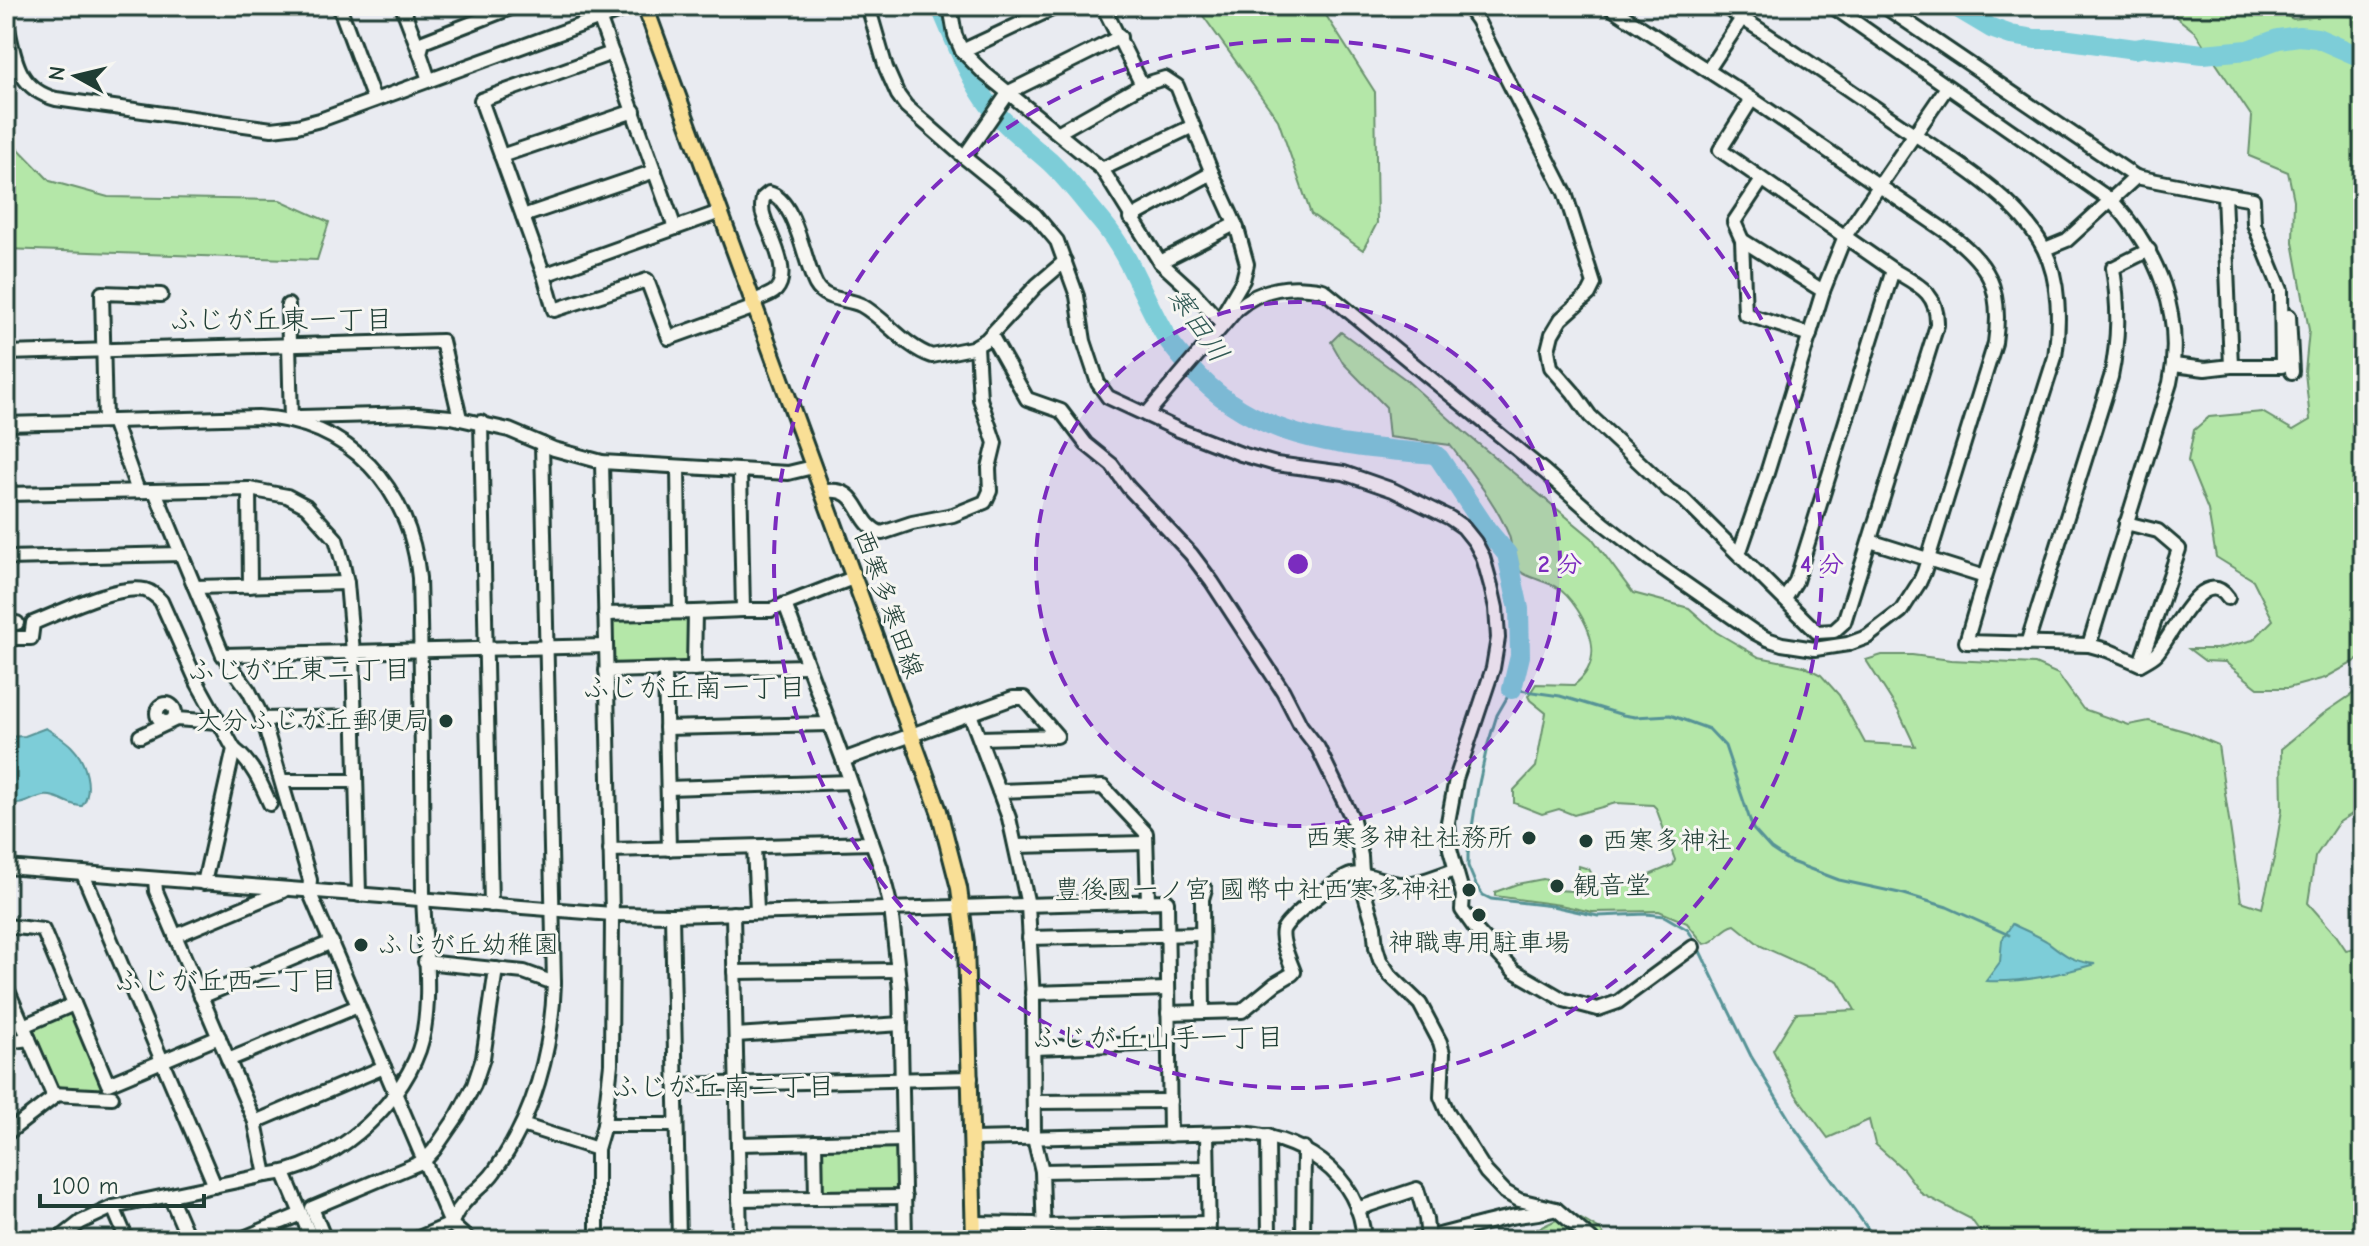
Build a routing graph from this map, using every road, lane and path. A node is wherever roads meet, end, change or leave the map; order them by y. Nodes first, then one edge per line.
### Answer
1 (339, 6) edge
2 (402, 6) edge
3 (516, 6) edge
4 (633, 6) edge
5 (645, 6) edge
6 (868, 6) edge
7 (950, 6) edge
8 (1058, 6) edge
9 (1103, 6) edge
10 (1467, 6) edge
11 (1608, 6) edge
12 (1723, 6) edge
13 (1750, 6) edge
14 (1832, 6) edge
15 (1884, 6) edge
16 (598, 12) edge
17 (1742, 18) junction
18 (6, 20) edge
19 (1120, 37) junction
20 (962, 51) junction
21 (420, 53) junction
22 (612, 53) junction
23 (1708, 70) junction
24 (429, 80) junction
25 (1142, 85) junction
26 (1947, 87) junction
27 (1009, 92) junction
28 (1752, 99) junction
29 (374, 100) junction
30 (634, 111) junction
31 (1193, 126) junction
32 (1059, 132) junction
33 (1914, 135) junction
34 (501, 156) junction
35 (964, 157) junction
36 (1102, 169) junction
37 (655, 171) junction
38 (1212, 173) junction
39 (2136, 177) junction
40 (1762, 180) junction
41 (1879, 185) junction
42 (2224, 194) junction
43 (2112, 201) junction
44 (720, 212) junction
45 (523, 216) junction
46 (1130, 218) junction
47 (1235, 224) junction
48 (675, 228) junction
49 (1845, 236) junction
50 (1742, 240) junction
51 (2045, 249) junction
52 (2149, 250) junction
53 (1065, 261) junction
54 (1160, 262) junction
55 (1893, 270) junction
56 (544, 275) junction
57 (2281, 290) junction
58 (1823, 291) junction
59 (161, 295) dead end
60 (754, 304) junction
61 (288, 305) dead end
62 (1221, 323) junction
63 (991, 335) junction
64 (1810, 335) junction
65 (289, 345) junction
66 (977, 346) junction
67 (104, 350) junction
68 (6, 353) edge
69 (2174, 365) junction
70 (2231, 366) junction
71 (2292, 372) dead end
72 (1146, 415) junction
73 (460, 418) junction
74 (109, 421) junction
75 (291, 421) junction
76 (481, 422) junction
77 (6, 424) edge
78 (542, 444) junction
79 (602, 462) junction
80 (678, 467) junction
81 (813, 467) junction
82 (740, 471) junction
83 (249, 489) junction
84 (138, 491) junction
85 (155, 491) junction
86 (822, 492) junction
87 (6, 494) edge
88 (2126, 523) junction
89 (1870, 541) junction
90 (181, 554) junction
91 (1739, 554) junction
92 (6, 558) edge
93 (1928, 559) junction
94 (1985, 577) junction
95 (853, 578) junction
96 (347, 583) junction
97 (250, 586) junction
98 (195, 587) junction
99 (2228, 598) dead end
100 (1785, 599) junction
101 (785, 604) junction
102 (743, 610) junction
103 (680, 612) junction
104 (695, 612) junction
105 (605, 614) junction
106 (6, 638) edge
107 (2027, 644) junction
108 (2089, 645) junction
109 (606, 646) junction
110 (547, 647) junction
111 (486, 649) junction
112 (419, 650) junction
113 (353, 652) junction
114 (223, 655) junction
115 (2140, 664) junction
116 (808, 666) junction
117 (694, 669) junction
118 (606, 671) junction
119 (665, 671) junction
120 (970, 714) junction
121 (354, 717) junction
122 (263, 719) junction
123 (218, 722) junction
124 (829, 724) junction
125 (666, 728) junction
126 (140, 736) dead end
127 (911, 736) junction
128 (980, 738) junction
129 (234, 749) junction
130 (843, 760) junction
131 (283, 781) junction
132 (356, 781) junction
133 (850, 782) junction
134 (668, 788) junction
135 (999, 791) junction
136 (270, 804) dead end
137 (872, 843) junction
138 (1146, 843) junction
139 (1016, 846) junction
140 (754, 847) junction
141 (669, 849) junction
142 (610, 850) junction
143 (6, 867) edge
144 (1455, 870) junction
145 (83, 874) junction
146 (1362, 875) junction
147 (155, 879) junction
148 (204, 883) junction
149 (287, 889) junction
150 (1205, 889) dead end
151 (309, 891) junction
152 (359, 895) junction
153 (424, 900) junction
154 (1148, 902) junction
155 (491, 905) junction
156 (1028, 905) junction
157 (963, 907) junction
158 (891, 908) junction
159 (552, 910) junction
160 (757, 911) junction
161 (733, 913) junction
162 (612, 914) junction
163 (672, 915) junction
164 (6, 926) edge
165 (1167, 934) junction
166 (1202, 934) junction
167 (175, 936) junction
168 (1029, 938) junction
169 (332, 942) junction
170 (1693, 947) dead end
171 (425, 962) junction
172 (496, 969) junction
173 (897, 970) junction
174 (734, 972) junction
175 (554, 983) junction
176 (6, 986) edge
177 (1168, 989) junction
178 (1032, 993) junction
179 (201, 997) junction
180 (74, 1004) junction
181 (358, 1006) junction
182 (1203, 1012) junction
183 (1168, 1013) junction
184 (901, 1024) junction
185 (23, 1026) junction
186 (736, 1035) junction
187 (219, 1037) junction
188 (29, 1039) junction
189 (6, 1042) edge
190 (1169, 1043) junction
191 (1034, 1048) junction
192 (228, 1060) junction
193 (162, 1061) junction
194 (384, 1067) junction
195 (971, 1078) junction
196 (902, 1080) junction
197 (737, 1084) junction
198 (676, 1085) junction
199 (396, 1093) junction
200 (52, 1094) junction
201 (112, 1097) dead end
202 (1170, 1101) junction
203 (1034, 1102) junction
204 (255, 1122) junction
205 (522, 1125) junction
206 (604, 1125) junction
207 (675, 1125) junction
208 (7, 1131) edge
209 (1207, 1134) junction
210 (1170, 1135) junction
211 (1268, 1136) junction
212 (1034, 1138) junction
213 (972, 1139) junction
214 (903, 1140) junction
215 (815, 1142) junction
216 (738, 1144) junction
217 (1304, 1148) junction
218 (597, 1149) junction
219 (424, 1161) junction
220 (1207, 1168) junction
221 (1042, 1171) junction
222 (284, 1173) junction
223 (266, 1175) junction
224 (215, 1186) junction
225 (170, 1196) junction
226 (905, 1197) junction
227 (816, 1198) junction
228 (739, 1199) junction
229 (113, 1207) junction
230 (1357, 1209) junction
231 (1556, 1209) junction
232 (301, 1214) junction
233 (974, 1223) junction
234 (1209, 1223) junction
235 (451, 1224) junction
236 (1043, 1226) junction
237 (1115, 1226) junction
238 (1428, 1239) edge
239 (58, 1240) edge
240 (127, 1240) edge
241 (189, 1240) edge
242 (239, 1240) edge
243 (312, 1240) edge
244 (325, 1240) edge
245 (414, 1240) edge
246 (469, 1240) edge
247 (597, 1240) edge
248 (679, 1240) edge
249 (740, 1240) edge
250 (905, 1240) edge
251 (974, 1240) edge
252 (1034, 1240) edge
253 (1044, 1240) edge
254 (1115, 1240) edge
255 (1209, 1240) edge
256 (1269, 1240) edge
257 (1303, 1240) edge
258 (1364, 1240) edge
259 (1592, 1240) edge

1 - 29 street
2 - 21 street
3 - 21 street
4 - 16 street
5 - 44 main road, 西寒多寒田線
6 - 35 street
7 - 20 street
8 - 20 street
9 - 19 street
10 - 91 street
11 - 23 street
12 - 17 street
13 - 17 street
14 - 26 street
15 - 39 street
16 - 22 street
16 - 24 street
17 - 23 street
17 - 33 street
18 - 29 street
19 - 25 street
19 - 27 street
20 - 27 street
21 - 24 street
22 - 30 street
22 - 34 street
23 - 28 street
24 - 29 street
25 - 31 street
25 - 32 street
26 - 33 street
26 - 43 street
27 - 32 street
27 - 35 street
28 - 40 street
28 - 41 street
30 - 34 street
30 - 37 street
31 - 36 street
31 - 38 street
32 - 36 street
33 - 41 street
33 - 51 street
34 - 45 street
35 - 53 street
36 - 46 street
37 - 45 street
37 - 48 street
38 - 46 street
38 - 47 street
39 - 42 street
39 - 43 street
40 - 49 street
40 - 50 street
41 - 49 street
41 - 93 street
42 - 57 street
42 - 70 street
43 - 51 street
43 - 52 street
44 - 48 street
44 - 60 main road, 西寒多寒田線
45 - 56 street
46 - 54 street
47 - 54 street
47 - 62 street
48 - 56 street
49 - 55 street
49 - 58 street
50 - 58 street
50 - 64 street
51 - 94 street
52 - 69 street
52 - 107 street
53 - 63 street
53 - 72 street
54 - 62 street
55 - 89 street
55 - 100 street
56 - 60 street
57 - 70 street
57 - 71 street
58 - 64 street
59 - 67 street
60 - 66 street
60 - 81 main road, 西寒多寒田線
61 - 65 street
62 - 72 street
62 - 93 street
63 - 66 street
63 - 146 street
64 - 91 street
65 - 67 street
65 - 73 street
65 - 75 street
66 - 86 street
67 - 68 street
67 - 74 street
69 - 70 street
69 - 88 street
72 - 144 street
73 - 75 street
73 - 76 street
74 - 75 street
74 - 77 street
74 - 84 street
75 - 112 street
76 - 78 street
76 - 111 street
78 - 79 street
78 - 110 street
79 - 80 street
79 - 105 street
80 - 82 street
80 - 103 street
81 - 82 street
81 - 86 main road, 西寒多寒田線
82 - 102 street
83 - 85 street
83 - 96 street
83 - 97 street
84 - 85 street
84 - 87 street
85 - 90 street
86 - 95 main road, 西寒多寒田線
88 - 108 street
88 - 115 street
89 - 93 street
89 - 100 street
90 - 92 street
90 - 98 street
91 - 100 street
93 - 94 street
94 - 107 street
95 - 101 street
95 - 127 main road, 西寒多寒田線
96 - 97 street
96 - 113 street
97 - 98 street
98 - 114 street
99 - 115 street
101 - 102 street
101 - 116 street
102 - 104 street
103 - 104 street
103 - 105 street
104 - 117 street
105 - 109 street
106 - 123 street
107 - 108 street
108 - 115 street
109 - 110 street
109 - 118 street
110 - 111 street
110 - 159 street
111 - 112 street
111 - 155 street
112 - 113 street
112 - 153 street
113 - 114 street
113 - 121 street
114 - 122 street
116 - 117 street
116 - 124 street
117 - 119 street
118 - 119 street
118 - 142 street
119 - 125 street
120 - 127 street
120 - 128 street
120 - 128 street
121 - 122 street
121 - 132 street
122 - 131 street
123 - 126 street
123 - 129 street
124 - 125 street
124 - 130 street
125 - 134 street
127 - 130 street
127 - 157 main road, 西寒多寒田線
128 - 135 street
129 - 136 street
129 - 148 street
130 - 133 street
131 - 132 street
131 - 151 street
132 - 152 street
133 - 134 street
133 - 137 street
134 - 141 street
135 - 138 street
135 - 139 street
137 - 140 street
137 - 158 street
138 - 139 street
138 - 154 street
139 - 156 street
140 - 141 street
140 - 160 street
141 - 142 street
142 - 162 street
143 - 145 street
144 - 146 street
144 - 170 street
145 - 147 street
145 - 193 street
146 - 182 street
146 - 231 street
147 - 148 street
147 - 167 street
148 - 149 street
149 - 151 street
149 - 167 street
150 - 166 street
151 - 152 street
151 - 169 street
152 - 153 street
153 - 155 street
153 - 171 street
154 - 156 street
154 - 165 street
155 - 159 street
156 - 157 street
156 - 168 street
157 - 158 street
157 - 195 main road, 西寒多寒田線
158 - 160 street
158 - 173 street
159 - 162 street
159 - 175 street
160 - 161 street
161 - 163 street
161 - 174 street
162 - 163 street
162 - 206 street
163 - 198 street
164 - 180 street
165 - 166 street
165 - 168 street
165 - 177 street
166 - 182 street
167 - 179 street
168 - 178 street
169 - 179 street
169 - 181 street
171 - 172 street
171 - 199 street
172 - 175 street
172 - 219 street
173 - 174 street
173 - 184 street
174 - 186 street
175 - 205 street
176 - 185 street
177 - 178 street
177 - 183 street
178 - 191 street
179 - 187 street
180 - 185 street
180 - 193 street
181 - 192 street
181 - 194 street
182 - 183 street
183 - 190 street
184 - 186 street
184 - 196 street
185 - 188 street
186 - 197 street
187 - 192 street
187 - 193 street
188 - 189 street
188 - 200 street
190 - 191 street
190 - 202 street
191 - 203 street
192 - 204 street
193 - 224 street
194 - 199 street
194 - 204 street
195 - 196 street
195 - 213 main road, 西寒多寒田線
196 - 197 street
196 - 214 street
197 - 198 street
197 - 216 street
198 - 207 street
199 - 219 street
199 - 222 street
200 - 201 street
200 - 208 street
202 - 203 street
202 - 210 street
203 - 212 street
204 - 223 street
205 - 218 street
205 - 235 street
206 - 207 street
206 - 218 street
207 - 248 street
209 - 210 street
209 - 211 street
209 - 220 street
210 - 212 street
211 - 217 street
211 - 256 street
212 - 213 street
212 - 221 street
213 - 233 main road, 西寒多寒田線
214 - 215 street
214 - 226 street
215 - 216 street
215 - 227 street
216 - 228 street
217 - 230 street
217 - 257 street
218 - 247 street
219 - 235 street
219 - 244 street
220 - 221 street
220 - 234 street
221 - 236 street
222 - 223 street
222 - 232 street
223 - 224 street
224 - 225 street
225 - 229 street
225 - 241 street
226 - 227 street
226 - 250 street
227 - 228 street
228 - 249 street
229 - 239 street
229 - 240 street
230 - 238 street
230 - 258 street
231 - 238 street
231 - 259 street
232 - 242 street
232 - 243 street
233 - 251 main road, 西寒多寒田線
233 - 252 street
234 - 237 street
234 - 255 street
235 - 245 street
235 - 246 street
236 - 237 street
236 - 253 street
237 - 254 street

